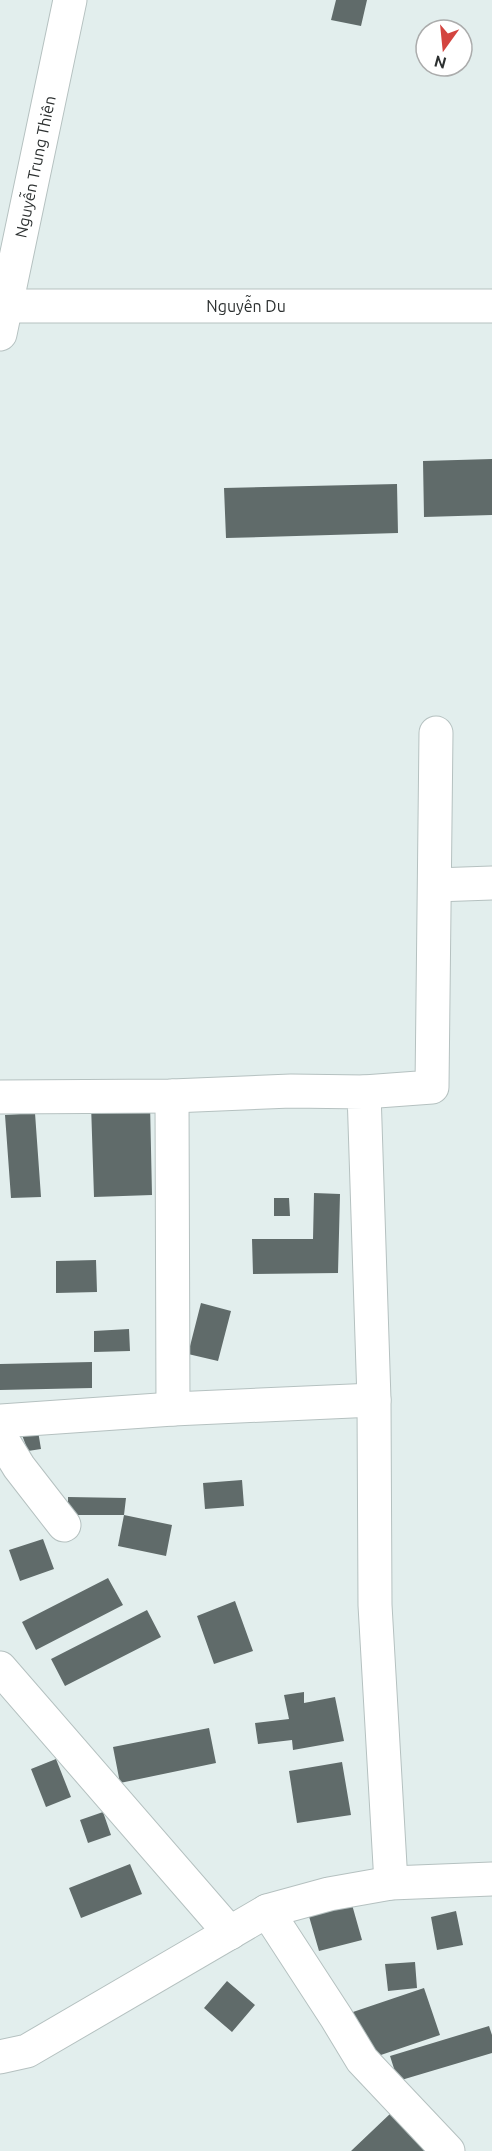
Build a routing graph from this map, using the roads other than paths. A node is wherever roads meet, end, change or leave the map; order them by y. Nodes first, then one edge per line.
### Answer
1 (70, 0) edge
2 (492, 306) edge
3 (2, 315) edge
4 (436, 733) dead end
5 (492, 883) edge
6 (435, 885) junction
7 (364, 1092) junction
8 (172, 1096) junction
9 (0, 1097) edge
10 (374, 1400) junction
11 (173, 1409) junction
12 (0, 1421) edge
13 (0, 1437) edge
14 (64, 1525) dead end
15 (0, 1668) edge
16 (492, 1879) edge
17 (391, 1883) junction
18 (267, 1911) junction
19 (230, 1933) junction
20 (0, 2057) edge
21 (448, 2151) edge

1 - 3 street, Nguyễn Trung Thiên
2 - 3 street, Nguyễn Du
4 - 6 street
5 - 6 street
6 - 7 street
7 - 8 street
7 - 10 street
8 - 9 street
8 - 11 street
10 - 11 street
10 - 17 street
11 - 12 street
13 - 14 street
15 - 19 street
16 - 17 street
17 - 18 street
18 - 19 street
18 - 21 street
19 - 20 street

